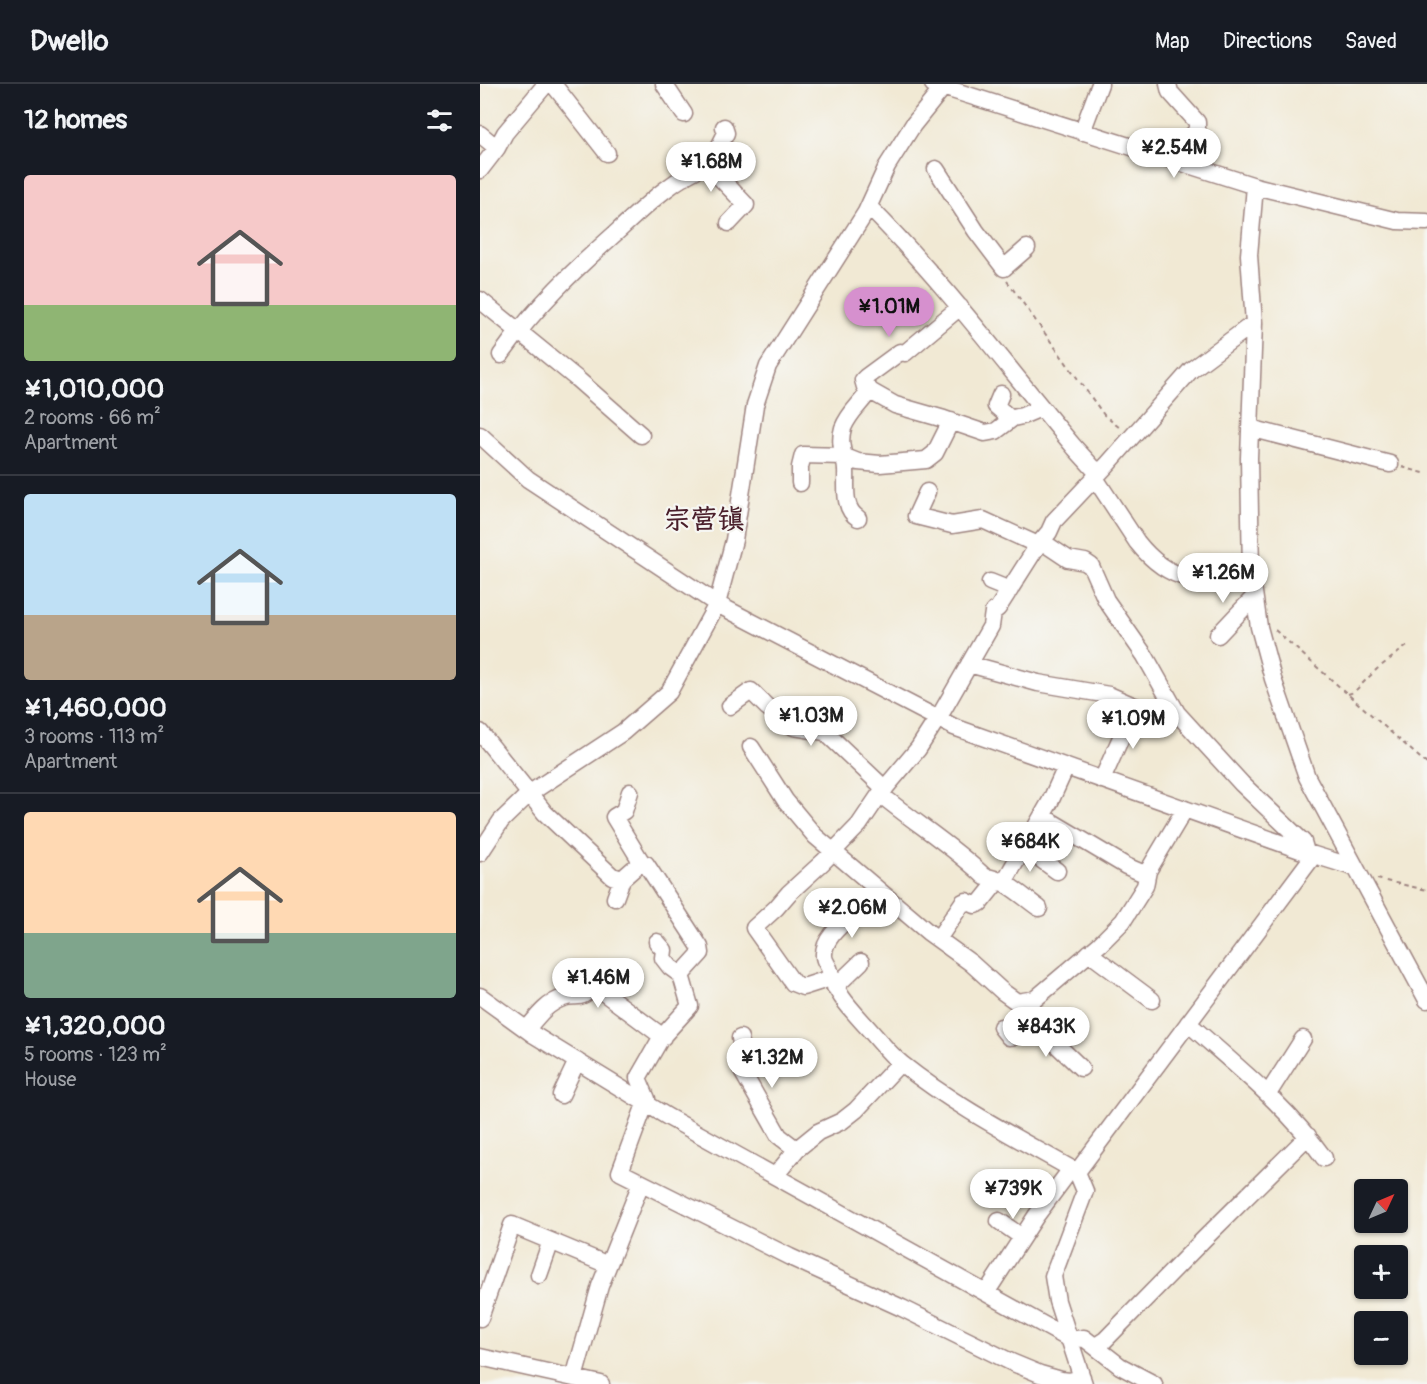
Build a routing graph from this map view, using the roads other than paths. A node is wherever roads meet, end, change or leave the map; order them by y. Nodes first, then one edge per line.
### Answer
1 (546, 84) edge
2 (553, 84) edge
3 (664, 84) edge
4 (1100, 84) edge
5 (1168, 84) edge
6 (939, 85) edge
7 (684, 114) dead end
8 (724, 128) dead end
9 (1082, 132) junction
10 (480, 134) edge
11 (497, 148) junction
12 (607, 153) dead end
13 (1182, 163) junction
14 (707, 164) junction
15 (936, 169) dead end
16 (480, 170) edge
17 (1255, 186) junction
18 (869, 207) junction
19 (1427, 222) edge
20 (729, 223) dead end
21 (1027, 248) dead end
22 (480, 300) edge
23 (960, 307) junction
24 (1254, 323) junction
25 (518, 332) junction
26 (501, 356) dead end
27 (870, 390) junction
28 (1001, 394) dead end
29 (1041, 408) junction
30 (1011, 419) junction
31 (951, 421) junction
32 (1250, 428) junction
33 (480, 435) edge
34 (641, 435) dead end
35 (843, 456) junction
36 (1390, 464) road end
37 (1099, 474) junction
38 (800, 483) dead end
39 (927, 492) dead end
40 (858, 518) dead end
41 (1040, 543) junction
42 (1251, 575) junction
43 (990, 582) dead end
44 (1010, 590) junction
45 (1254, 597) junction
46 (717, 604) junction
47 (1218, 635) dead end
48 (969, 664) junction
49 (730, 706) dead end
50 (1135, 706) junction
51 (1177, 713) junction
52 (937, 718) junction
53 (480, 732) edge
54 (752, 747) dead end
55 (1066, 767) junction
56 (1102, 780) junction
57 (882, 791) junction
58 (630, 792) dead end
59 (530, 793) junction
60 (1185, 809) junction
61 (1042, 816) junction
62 (1024, 847) junction
63 (833, 852) junction
64 (480, 853) edge
65 (1310, 854) junction
66 (642, 863) junction
67 (1358, 871) junction
68 (1057, 872) dead end
69 (1147, 875) junction
70 (622, 879) junction
71 (1003, 882) junction
72 (615, 898) dead end
73 (1039, 908) dead end
74 (856, 911) dead end
75 (938, 939) junction
76 (657, 942) dead end
77 (1089, 953) junction
78 (861, 962) dead end
79 (681, 975) junction
80 (833, 982) junction
81 (480, 996) edge
82 (1032, 1000) junction
83 (1152, 1000) dead end
84 (1427, 1000) edge
85 (1188, 1023) junction
86 (1029, 1024) junction
87 (1000, 1027) dead end
88 (527, 1029) junction
89 (663, 1037) junction
90 (740, 1038) dead end
91 (1303, 1040) dead end
92 (577, 1061) junction
93 (900, 1062) junction
94 (1081, 1068) dead end
95 (1268, 1094) junction
96 (561, 1095) dead end
97 (645, 1103) junction
98 (1308, 1136) junction
99 (796, 1149) junction
100 (1324, 1158) dead end
101 (1074, 1171) junction
102 (775, 1176) junction
103 (641, 1183) junction
104 (999, 1221) dead end
105 (1022, 1237) junction
106 (551, 1241) junction
107 (608, 1265) junction
108 (540, 1275) dead end
109 (986, 1293) junction
110 (480, 1318) edge
111 (1071, 1340) junction
112 (1096, 1346) junction
113 (480, 1357) edge
114 (574, 1378) junction
115 (1083, 1380) edge
116 (601, 1384) edge
117 (1154, 1384) edge

1 - 11 street
2 - 12 street
3 - 7 street
4 - 9 street
5 - 13 street
6 - 9 street
6 - 18 street
8 - 14 street
9 - 13 street
10 - 11 street
11 - 16 street
13 - 17 street
14 - 20 street
14 - 25 street
15 - 21 street
17 - 19 street
17 - 24 street
18 - 23 street
18 - 46 street
22 - 25 street
23 - 27 street
23 - 29 street
24 - 32 street
24 - 37 street
25 - 26 street
25 - 34 street
27 - 31 street
27 - 35 street
28 - 30 street
29 - 30 street
29 - 37 street
30 - 31 street
31 - 35 street
32 - 36 street
32 - 42 street
33 - 46 street
35 - 38 street
35 - 40 street
37 - 41 street
37 - 42 street
39 - 41 street
41 - 44 street
41 - 51 street
42 - 45 street
43 - 44 street
44 - 48 street
45 - 47 street
45 - 67 street
46 - 52 street
46 - 59 street
48 - 50 street
48 - 52 street
49 - 57 street
50 - 51 street
50 - 56 street
51 - 65 street
52 - 55 street
52 - 57 street
53 - 59 street
54 - 63 street
55 - 56 street
55 - 61 street
56 - 60 street
57 - 63 street
57 - 71 street
58 - 66 street
59 - 64 street
59 - 70 street
60 - 65 street
60 - 69 street
61 - 62 street
61 - 69 street
62 - 68 street
62 - 71 street
63 - 75 street
63 - 80 street
65 - 67 street
65 - 85 street
66 - 70 street
66 - 79 street
67 - 84 street
69 - 77 street
70 - 72 street
71 - 73 street
71 - 75 street
74 - 80 street
75 - 82 street
76 - 79 street
77 - 82 street
77 - 83 street
78 - 80 street
79 - 89 street
80 - 93 street
81 - 88 street
82 - 86 street
85 - 95 street
85 - 101 street
86 - 87 street
86 - 94 street
88 - 89 street
88 - 92 street
89 - 97 street
90 - 99 street
91 - 95 street
92 - 96 street
92 - 97 street
93 - 99 street
93 - 101 street
95 - 98 street
97 - 102 street
97 - 103 street
98 - 100 street
98 - 112 street
99 - 102 street
101 - 105 street
101 - 111 street
102 - 109 street
103 - 107 street
103 - 115 street
104 - 105 street
105 - 109 street
106 - 107 street
106 - 108 street
106 - 110 street
107 - 114 street
109 - 111 street
111 - 112 street
111 - 115 street
112 - 117 street
113 - 114 street
114 - 116 street

